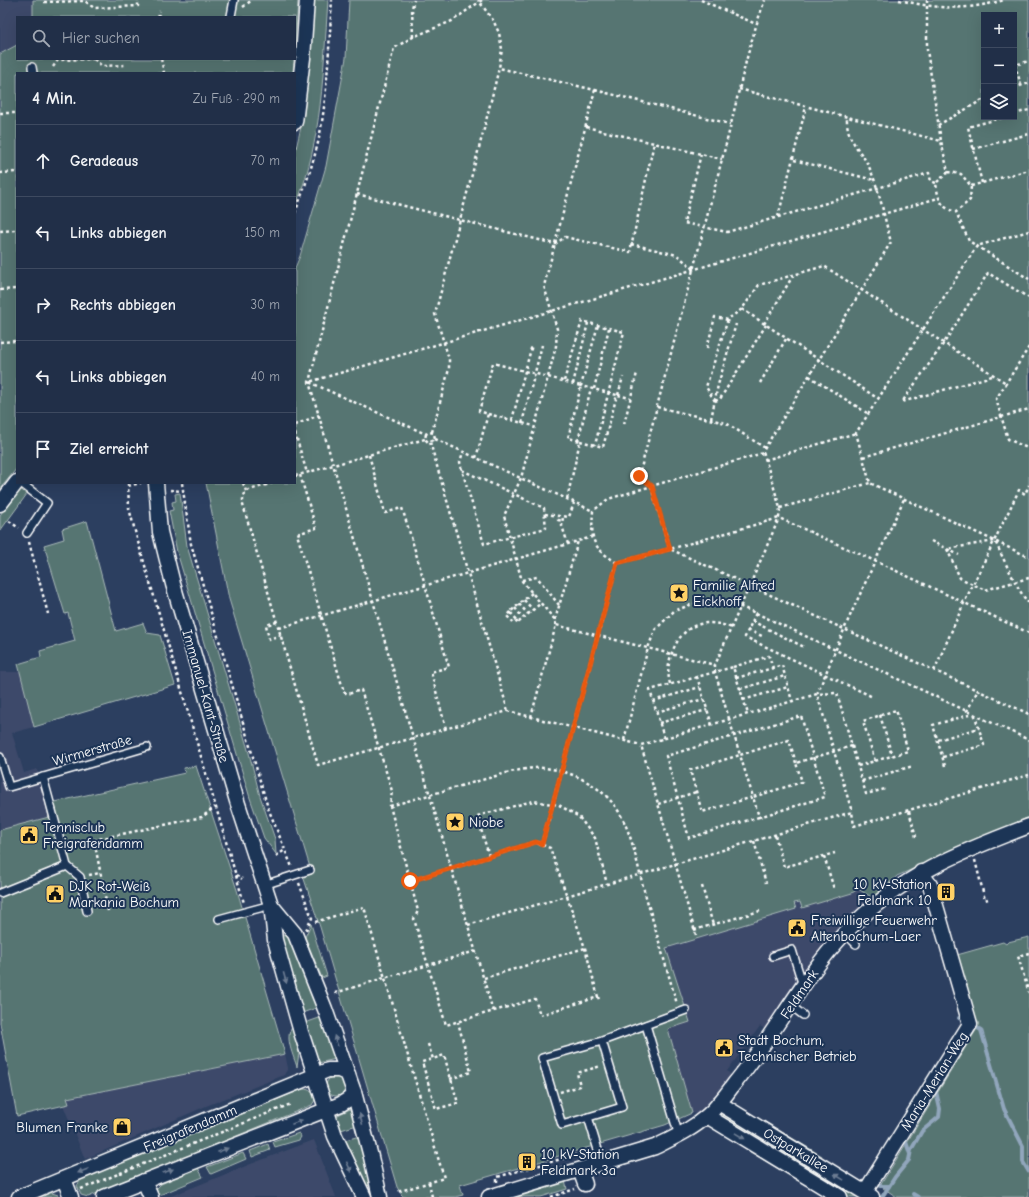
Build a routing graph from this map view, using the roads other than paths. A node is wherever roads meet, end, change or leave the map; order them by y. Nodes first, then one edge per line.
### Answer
1 (234, 0) edge
2 (307, 0) edge
3 (231, 16) dead end
4 (296, 114) edge
5 (16, 483) edge
6 (22, 484) edge
7 (163, 485) edge
8 (0, 504) edge
9 (27, 534) road end
10 (147, 748) dead end
11 (0, 758) edge
12 (43, 777) junction
13 (1029, 826) edge
14 (67, 866) junction
15 (310, 870) dead end
16 (922, 872) junction
17 (264, 884) junction
18 (0, 893) edge
19 (271, 905) junction
20 (87, 911) dead end
21 (219, 919) dead end
22 (845, 933) junction
23 (856, 944) dead end
24 (773, 956) dead end
25 (803, 986) junction
26 (790, 1005) junction
27 (682, 1011) road end
28 (803, 1015) dead end
29 (646, 1025) junction
30 (602, 1041) junction
31 (348, 1074) junction
32 (315, 1076) junction
33 (354, 1092) junction
34 (719, 1103) junction
35 (326, 1110) junction
36 (707, 1116) junction
37 (588, 1117) junction
38 (679, 1136) junction
39 (602, 1163) junction
40 (580, 1170) junction
41 (64, 1179) junction
42 (144, 1181) junction
43 (584, 1184) road end
44 (70, 1195) edge
45 (869, 1195) edge
46 (19, 1197) edge
47 (104, 1197) edge
48 (151, 1197) edge
49 (364, 1197) edge
50 (380, 1197) edge
51 (489, 1197) edge
52 (840, 1197) edge

1 - 3 lane
2 - 4 street
5 - 8 street
6 - 9 lane
7 - 17 street, Immanuel-Kant-Straße
10 - 12 lane, Wirmerstraße
11 - 12 lane, Wirmerstraße
12 - 14 lane, Wirmerstraße
13 - 16 street, Feldmark
14 - 18 lane
14 - 20 lane
15 - 17 lane
16 - 22 street, Feldmark
16 - 45 street, Maria-Merian-Weg
17 - 19 street, Immanuel-Kant-Straße
19 - 21 lane
31 -> 19 street, Immanuel-Kant-Straße
19 -> 32 street, Immanuel-Kant-Straße
22 - 23 lane
22 - 25 street, Feldmark
24 - 25 lane
25 - 26 street, Feldmark
26 - 28 lane
26 - 34 street, Feldmark
27 - 29 lane
29 - 30 lane
29 - 38 lane
30 - 37 lane
30 - 37 lane
31 - 32 street
31 - 33 street, Immanuel-Kant-Straße
32 - 35 street, Immanuel-Kant-Straße
32 -> 41 street, Freigrafendamm
33 - 35 street
50 -> 33 street, Immanuel-Kant-Straße
34 - 36 street, Feldmark
45 -> 34 street, Ostparkallee
42 -> 35 street
35 -> 49 street, Immanuel-Kant-Straße
36 - 38 street, Feldmark
36 -> 52 street, Ostparkallee
37 - 39 lane
38 - 39 street, Feldmark
39 - 40 street, Feldmark
40 - 43 street
40 - 51 street, Feldmark
41 - 44 street
41 - 46 street, Freigrafendamm
42 - 47 street
42 - 48 street

